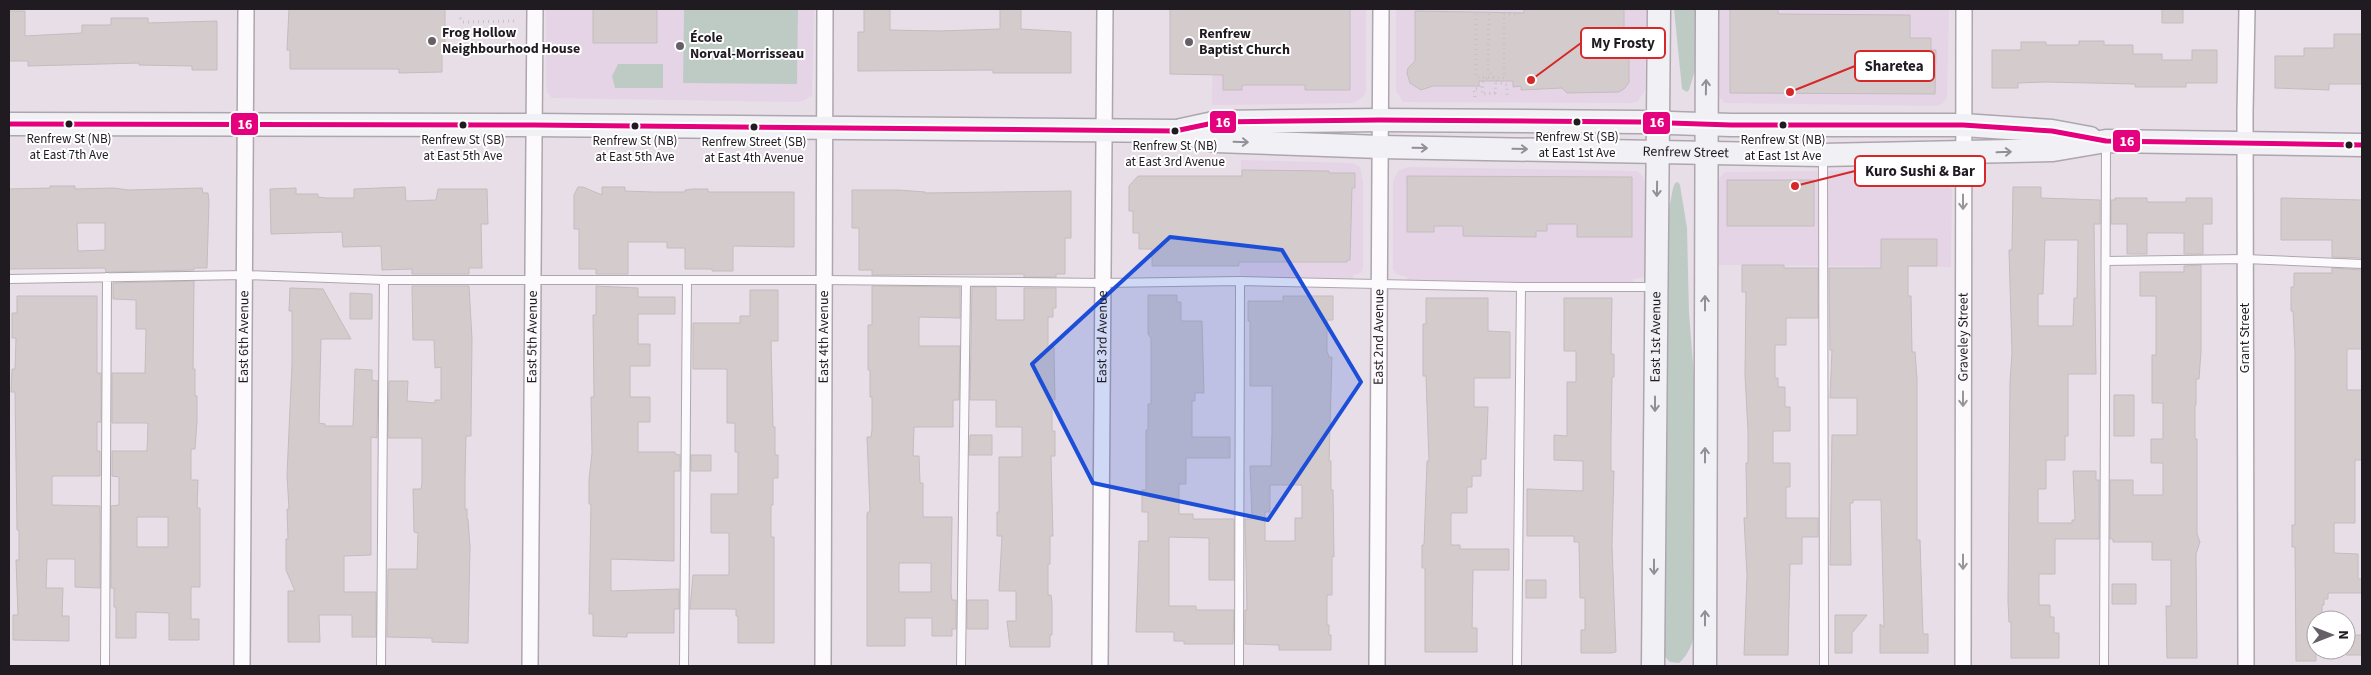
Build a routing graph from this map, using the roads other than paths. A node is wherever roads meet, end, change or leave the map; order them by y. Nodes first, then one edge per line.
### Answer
1 (246, 9) edge
2 (535, 9) edge
3 (825, 9) edge
4 (1105, 9) edge
5 (1380, 9) edge
6 (1659, 9) edge
7 (1707, 9) edge
8 (1964, 9) edge
9 (2247, 9) edge
10 (1380, 120) junction
11 (1659, 123) junction
12 (9, 124) edge
13 (246, 125) junction
14 (1706, 125) junction
15 (1963, 125) junction
16 (534, 126) junction
17 (824, 128) junction
18 (1104, 130) junction
19 (1175, 131) junction
20 (2106, 141) junction
21 (2245, 143) junction
22 (2362, 145) edge
23 (1380, 148) junction
24 (1658, 152) junction
25 (1963, 153) junction
26 (1705, 154) junction
27 (1824, 155) junction
28 (2245, 259) junction
29 (2106, 261) junction
30 (2362, 264) edge
31 (245, 275) junction
32 (107, 277) junction
33 (9, 279) edge
34 (534, 279) junction
35 (384, 280) junction
36 (687, 280) junction
37 (823, 280) junction
38 (1240, 281) junction
39 (966, 282) junction
40 (1103, 283) junction
41 (1379, 284) junction
42 (1521, 287) junction
43 (1656, 287) junction
44 (106, 666) edge
45 (242, 666) edge
46 (381, 666) edge
47 (530, 666) edge
48 (684, 666) edge
49 (823, 666) edge
50 (961, 666) edge
51 (1100, 666) edge
52 (1239, 666) edge
53 (1377, 666) edge
54 (1517, 666) edge
55 (1653, 666) edge
56 (1705, 666) edge
57 (1824, 666) edge
58 (1963, 666) edge
59 (2104, 666) edge
60 (2246, 666) edge

1 - 13 street, East 6th Avenue
2 - 16 street, East 5th Avenue
3 - 17 street, East 4th Avenue
4 - 18 street, East 3rd Avenue
5 - 10 street, East 2nd Avenue
6 - 11 street, East 1st Avenue
14 -> 7 street
8 - 15 street, Graveley Street
9 - 21 street, Grant Street
10 - 11 street, Renfrew Street
10 - 19 street, Renfrew Street
10 - 23 street, East 2nd Avenue
11 - 14 street, Renfrew Street
11 - 24 street, East 1st Avenue
12 - 13 street, Renfrew Street
13 - 16 street, Renfrew Street
13 - 31 street, East 6th Avenue
14 - 15 street, Renfrew Street
14 - 26 street
15 - 20 street, Renfrew Street
15 - 25 street, Graveley Street
16 - 17 street, Renfrew Street
16 - 34 street, East 5th Avenue
17 - 18 street, Renfrew Street
17 - 37 street, East 4th Avenue
18 - 19 street, Renfrew Street
18 - 40 street, East 3rd Avenue
19 -> 23 street, Renfrew Street
20 - 21 street, Renfrew Street
25 -> 20 street, Renfrew Street
20 - 29 lane
21 - 22 street, Renfrew Street
21 - 28 street, Grant Street
23 -> 24 street, Renfrew Street
23 - 41 street, East 2nd Avenue
24 - 26 street, Renfrew Street
24 -> 43 street, East 1st Avenue
25 - 27 street, Renfrew Street
25 -> 58 street, Graveley Street
26 - 27 street, Renfrew Street
56 -> 26 street
27 - 57 lane
28 - 29 lane
28 - 30 lane
28 - 60 street, Grant Street
29 - 59 lane
31 - 32 lane
31 - 35 lane
31 - 45 street, East 6th Avenue
32 - 33 lane
32 - 44 lane
34 - 35 lane
34 - 36 lane
34 - 47 street, East 5th Avenue
35 - 46 lane
36 - 37 lane
36 - 48 lane
37 - 39 lane
37 - 49 street, East 4th Avenue
38 - 40 lane
38 - 41 lane
38 - 52 lane
39 - 40 lane
39 - 50 lane
40 - 51 street, East 3rd Avenue
41 - 42 lane
41 - 53 street, East 2nd Avenue
42 - 43 lane
42 - 54 lane
43 -> 55 street, East 1st Avenue

